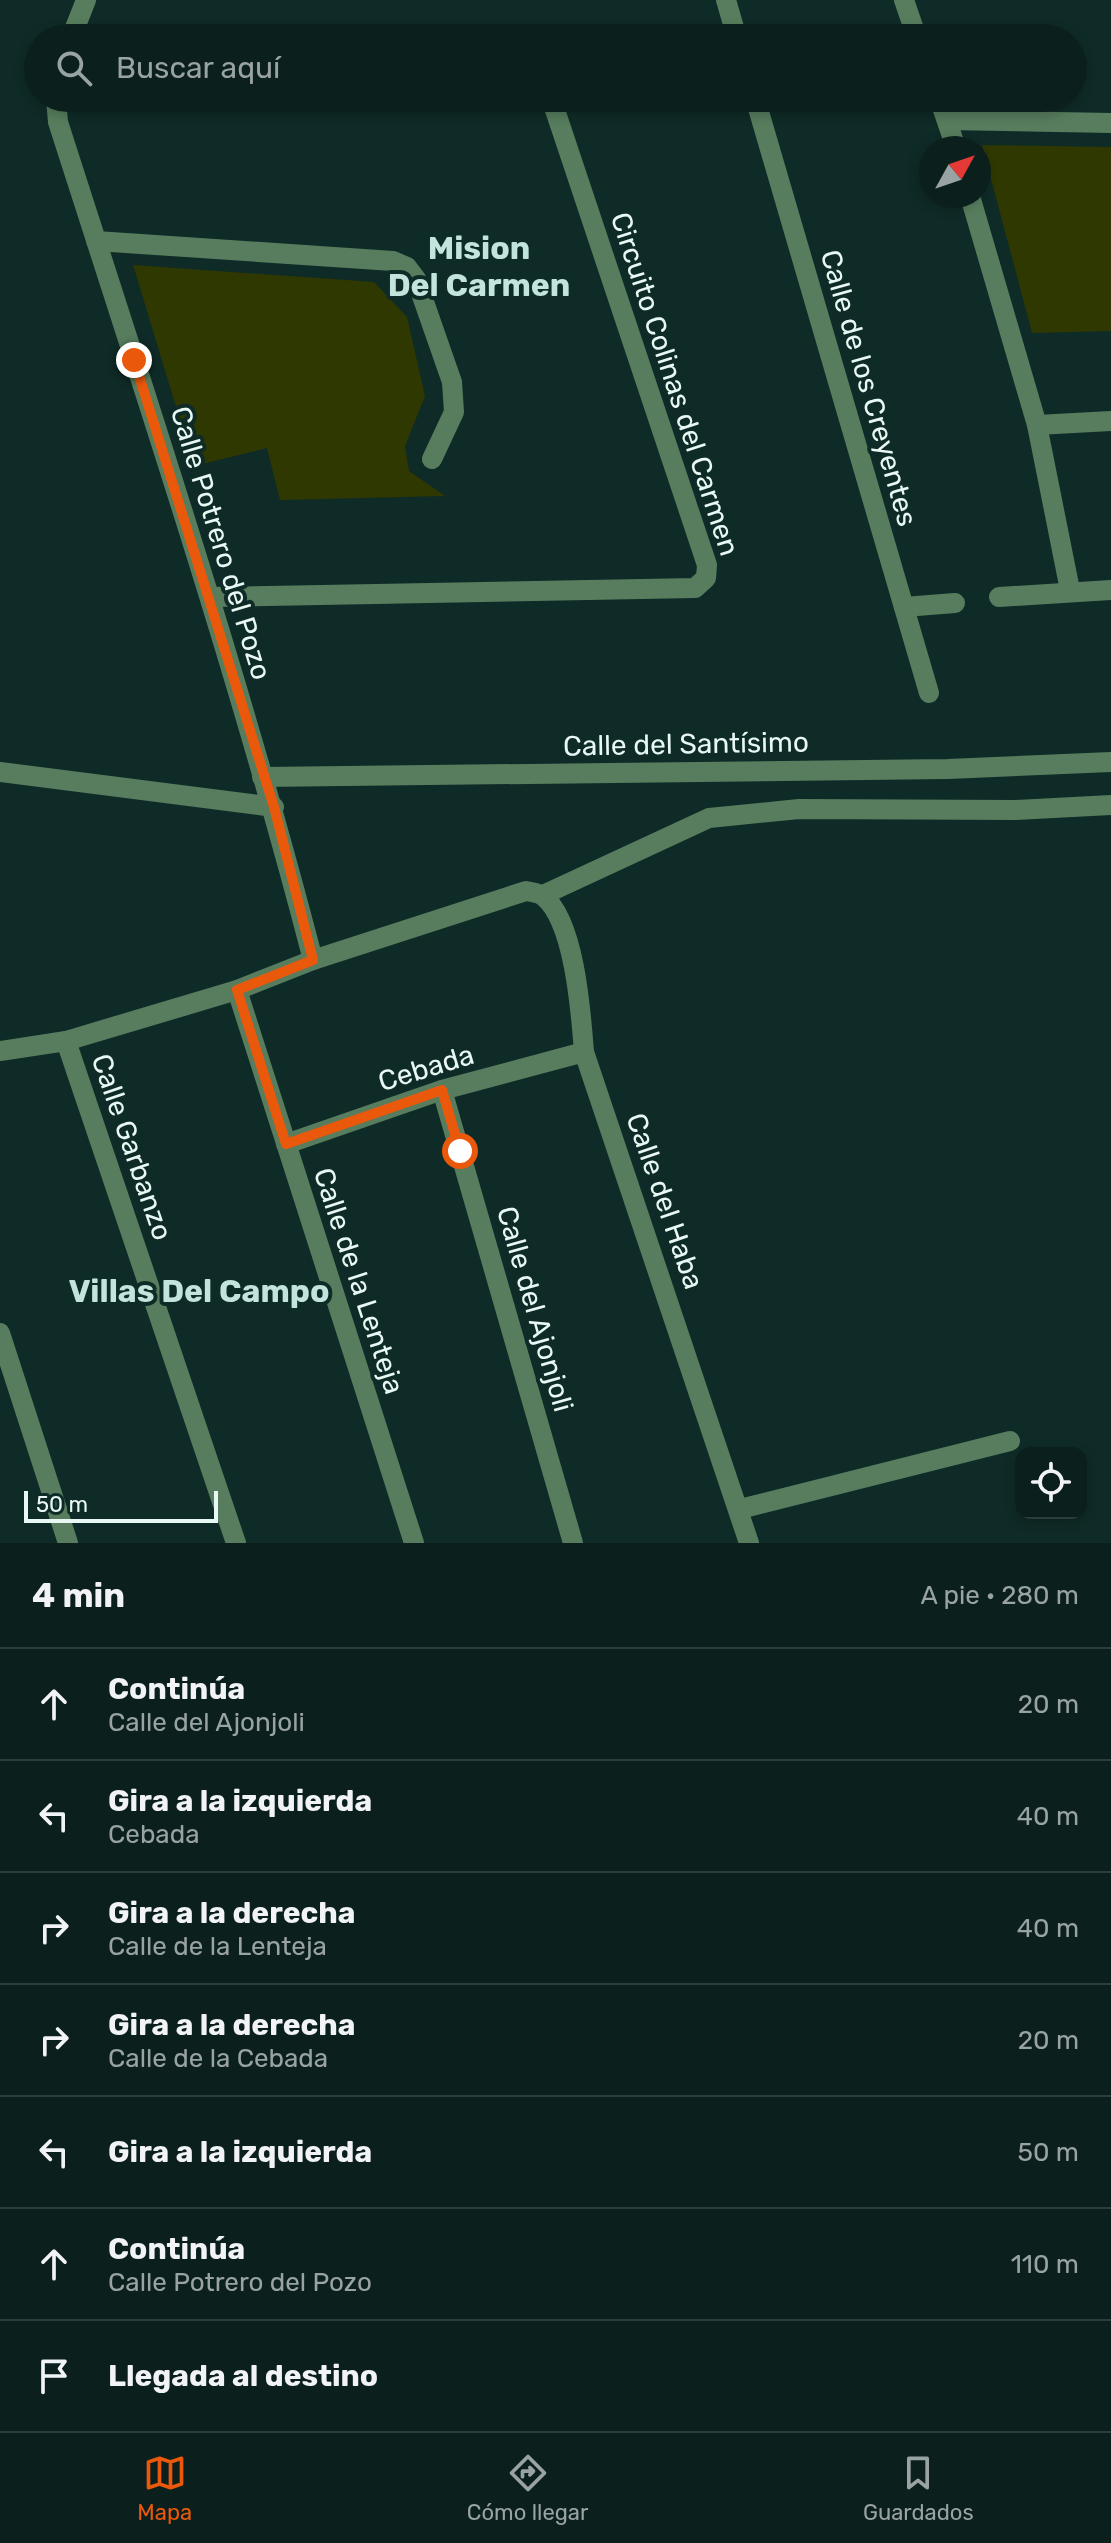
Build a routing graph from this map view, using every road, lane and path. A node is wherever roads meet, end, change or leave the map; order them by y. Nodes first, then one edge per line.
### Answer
1 (86, 0) edge
2 (726, 0) edge
3 (904, 0) edge
4 (77, 24) edge
5 (733, 24) edge
6 (912, 24) edge
7 (57, 112) edge
8 (556, 112) edge
9 (759, 112) edge
10 (944, 112) edge
11 (947, 120) junction
12 (1111, 123) edge
13 (952, 136) edge
14 (974, 208) edge
15 (96, 241) junction
16 (1111, 421) edge
17 (1037, 425) junction
18 (432, 459) dead end
19 (1070, 590) junction
20 (1111, 590) edge
21 (210, 597) junction
22 (999, 597) dead end
23 (955, 603) dead end
24 (904, 607) junction
25 (929, 693) dead end
26 (1111, 762) edge
27 (0, 772) edge
28 (262, 777) junction
29 (1111, 805) edge
30 (274, 807) junction
31 (534, 893) junction
32 (313, 960) junction
33 (237, 990) junction
34 (66, 1041) junction
35 (0, 1051) edge
36 (584, 1052) junction
37 (442, 1090) junction
38 (286, 1144) junction
39 (0, 1333) edge
40 (1010, 1441) dead end
41 (740, 1509) junction
42 (68, 1543) edge
43 (236, 1543) edge
44 (414, 1543) edge
45 (573, 1543) edge
46 (749, 1543) edge

1 - 4 street
2 - 5 street
3 - 6 street
7 - 15 street, Calle Potrero del Pozo
8 - 21 street, Circuito Colinas del Carmen
9 - 24 street, Calle de los Creyentes
10 - 11 street
11 - 12 street
11 - 13 street
14 - 17 street
15 - 18 street
15 - 21 street, Calle Potrero del Pozo
16 - 17 street
17 - 19 street
19 - 20 street
19 - 22 street
21 - 28 street, Calle Potrero del Pozo
23 - 24 street
24 - 25 street, Calle de los Creyentes
26 - 28 street, Calle del Santísimo
27 - 30 street
28 - 30 street, Calle Potrero del Pozo
29 - 31 street
30 - 32 street, Calle Potrero del Pozo
31 - 32 street
31 - 36 street, Calle del Haba
32 - 33 street
33 - 34 street
33 - 38 street, Calle de la Lenteja
34 - 35 street
34 - 43 street, Calle Garbanzo
36 - 37 street, Cebada
36 - 41 street, Calle del Haba
37 - 38 street, Cebada
37 - 45 street, Calle del Ajonjoli
38 - 44 street, Calle de la Lenteja
39 - 42 street
40 - 41 street
41 - 46 street, Calle del Haba

